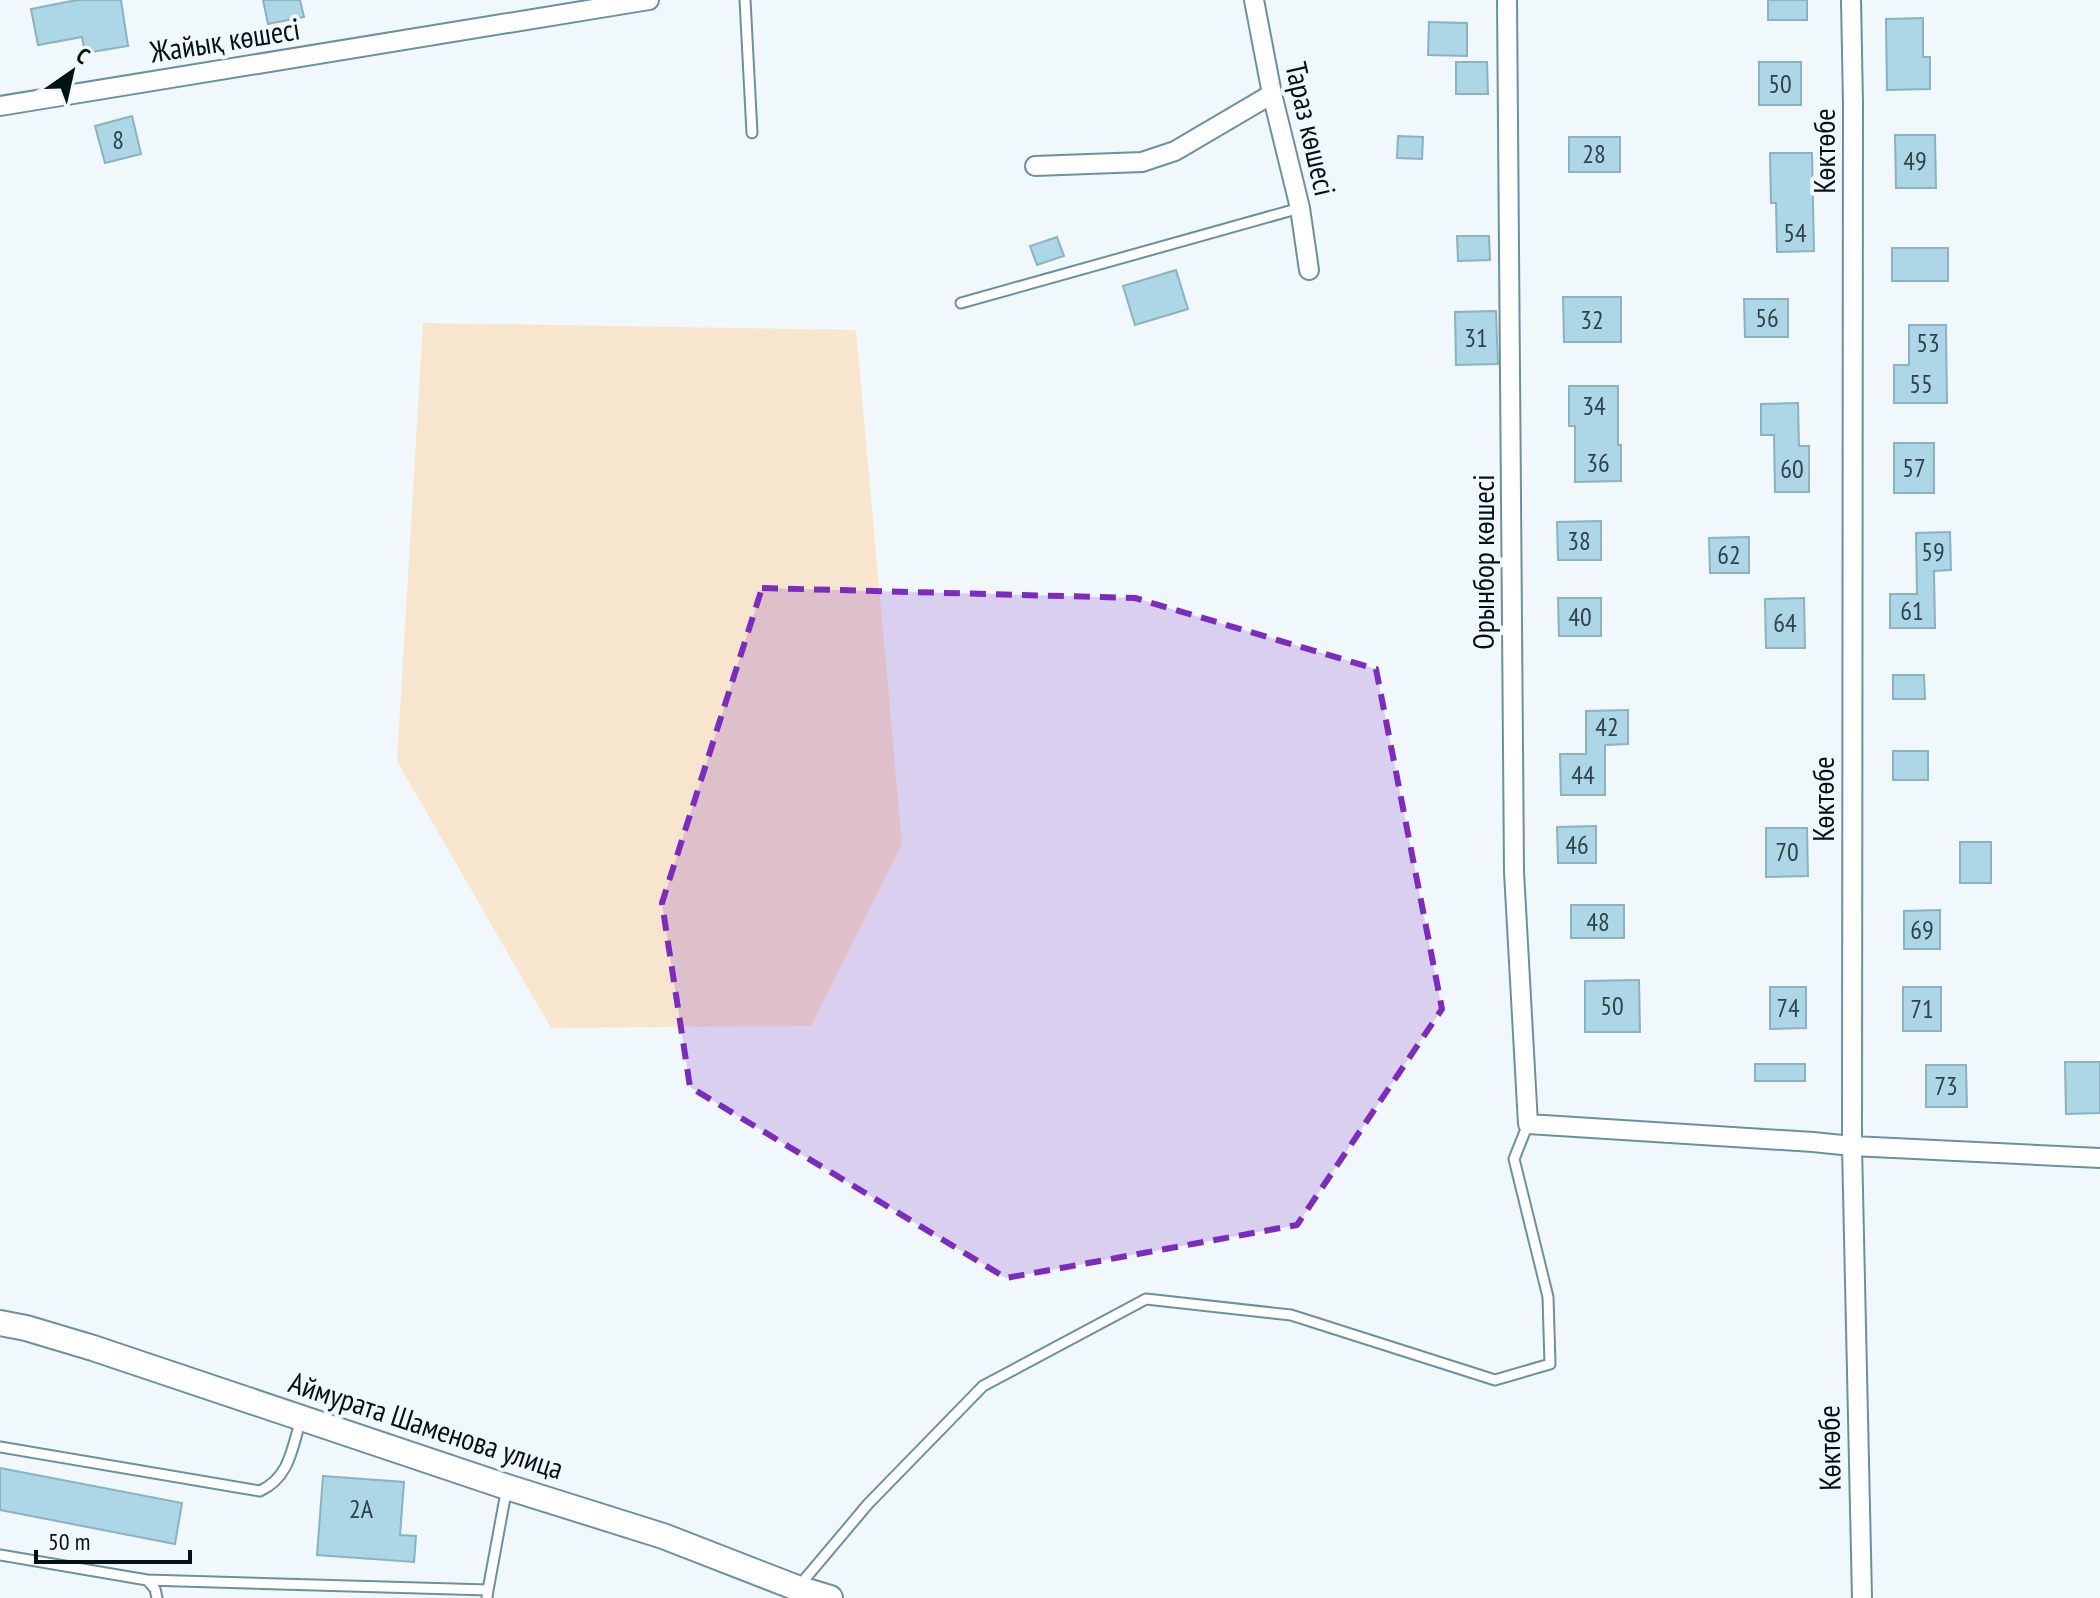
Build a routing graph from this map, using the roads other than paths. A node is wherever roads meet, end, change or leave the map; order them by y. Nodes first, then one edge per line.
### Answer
1 (649, 0) edge
2 (745, 0) edge
3 (1254, 0) edge
4 (1507, 0) edge
5 (1851, 0) edge
6 (1272, 94) junction
7 (0, 106) edge
8 (752, 133) dead end
9 (1035, 166) dead end
10 (1300, 208) junction
11 (1309, 270) dead end
12 (961, 303) dead end
13 (1528, 1124) junction
14 (1852, 1146) junction
15 (2100, 1158) edge
16 (0, 1323) edge
17 (301, 1419) junction
18 (0, 1447) edge
19 (507, 1487) junction
20 (0, 1555) edge
21 (147, 1580) junction
22 (796, 1593) edge
23 (488, 1594) edge
24 (157, 1598) edge
25 (830, 1598) edge
26 (1862, 1598) edge

1 - 7 street, Жайық көшесі
2 - 8 lane
3 - 6 street, Тараз көшесі
4 - 13 street, Орынбор көшесі
5 - 14 street, Көктөбе
6 - 9 street
6 - 10 street, Тараз көшесі
10 - 11 street, Тараз көшесі
10 - 12 lane
13 - 14 street
13 - 22 lane
14 - 15 street
14 - 26 street, Көктөбе
16 - 17 street, Аймурата Шаменова улица
17 - 18 lane
17 - 19 street, Аймурата Шаменова улица
19 - 22 street, Аймурата Шаменова улица
19 - 23 lane
20 - 21 lane
21 - 23 lane
21 - 24 lane
22 - 25 street, Аймурата Шаменова улица

